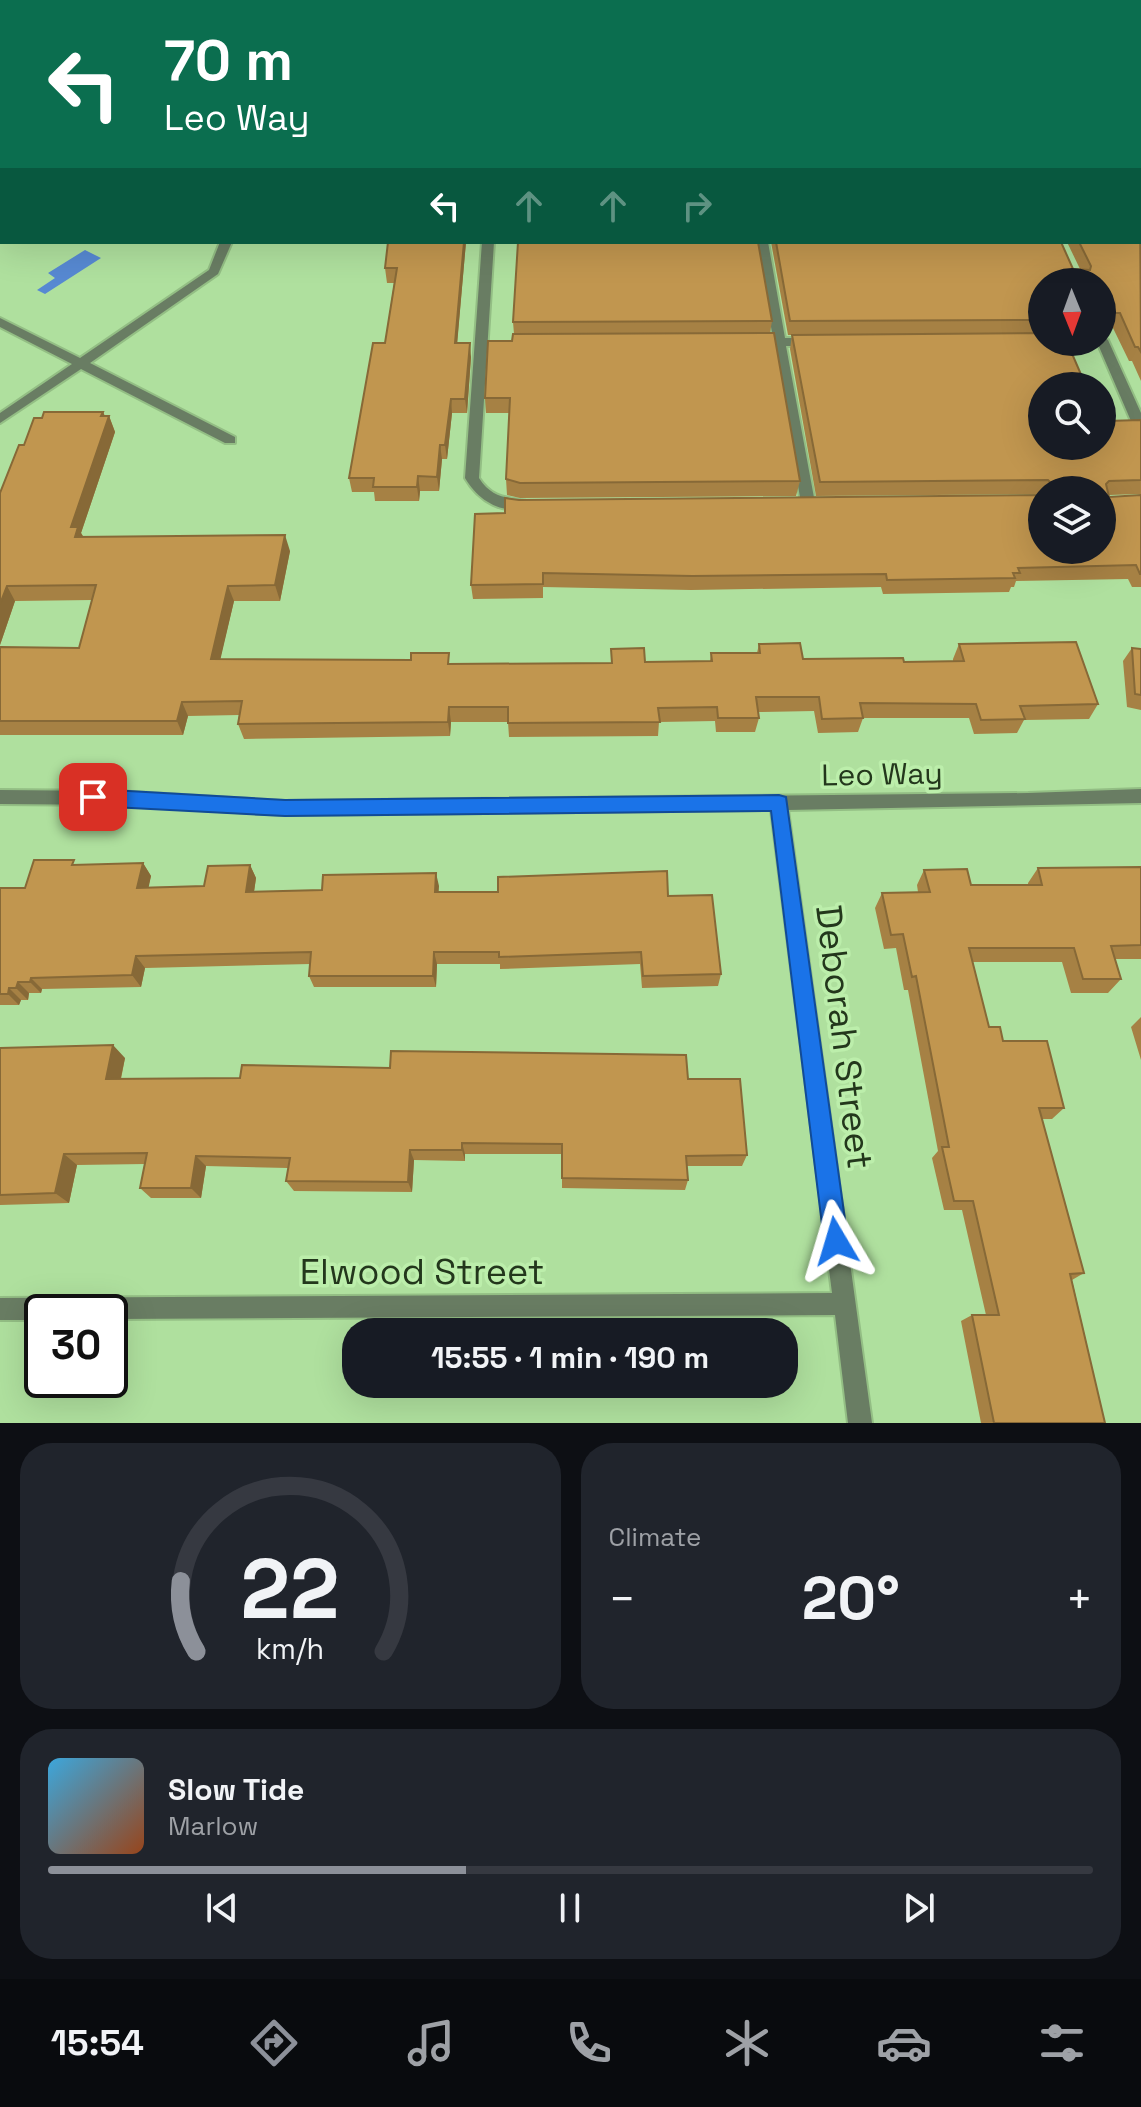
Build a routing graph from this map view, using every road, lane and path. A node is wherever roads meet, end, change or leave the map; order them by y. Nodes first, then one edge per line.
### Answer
1 (225, 244) edge
2 (488, 244) edge
3 (762, 244) edge
4 (0, 322) edge
5 (748, 342) edge
6 (780, 342) junction
7 (826, 342) edge
8 (483, 343) junction
9 (498, 343) edge
10 (1109, 356) edge
11 (80, 363) junction
12 (0, 419) edge
13 (1141, 428) edge
14 (230, 440) dead end
15 (792, 503) edge
16 (808, 503) junction
17 (824, 503) edge
18 (536, 505) edge
19 (1141, 796) edge
20 (0, 797) edge
21 (779, 803) junction
22 (844, 1304) junction
23 (0, 1309) edge
24 (860, 1423) edge

1 - 11 street
2 - 8 street
3 - 6 street
4 - 11 street
5 - 6 street
6 - 7 street
6 - 16 street
8 - 9 street
8 - 18 street
10 - 13 street
11 - 12 street
11 - 14 street
15 - 16 street
16 - 17 street
19 - 21 street, Leo Way
20 - 21 street, Leo Way
21 - 22 street, Deborah Street
22 - 23 street, Elwood Street
22 - 24 street, Deborah Street

